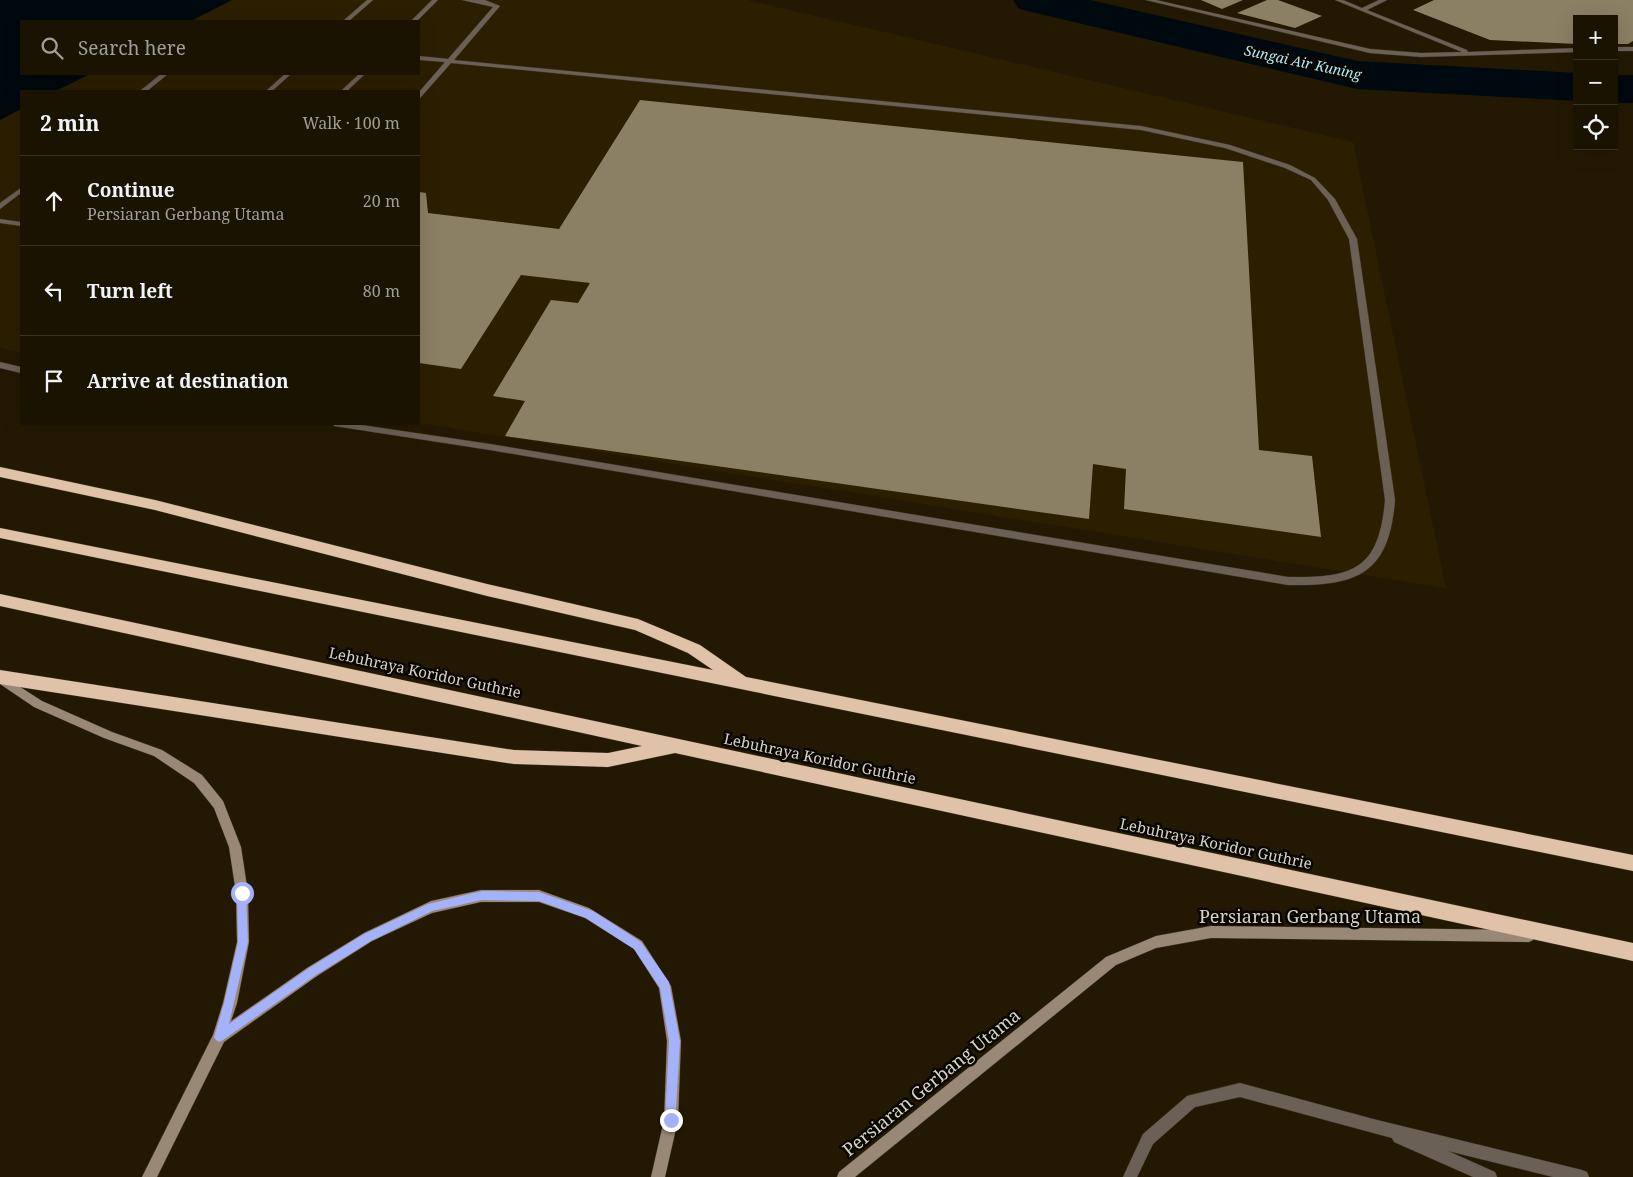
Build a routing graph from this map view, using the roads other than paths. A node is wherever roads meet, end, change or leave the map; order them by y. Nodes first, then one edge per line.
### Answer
1 (370, 0) edge
2 (435, 0) edge
3 (465, 0) edge
4 (1149, 0) edge
5 (1338, 0) edge
6 (1384, 0) edge
7 (1362, 10) junction
8 (347, 20) edge
9 (415, 20) edge
10 (1618, 49) edge
11 (1633, 49) edge
12 (1573, 50) edge
13 (1470, 53) junction
14 (420, 58) edge
15 (450, 62) junction
16 (163, 75) edge
17 (287, 75) edge
18 (361, 75) edge
19 (144, 90) edge
20 (270, 90) edge
21 (345, 90) edge
22 (420, 95) edge
23 (20, 191) edge
24 (0, 207) edge
25 (0, 221) edge
26 (20, 224) edge
27 (0, 365) edge
28 (20, 370) edge
29 (344, 425) edge
30 (0, 472) edge
31 (0, 533) edge
32 (0, 600) edge
33 (0, 678) edge
34 (745, 683) junction
35 (677, 746) junction
36 (1633, 863) edge
37 (1558, 936) junction
38 (1633, 952) edge
39 (219, 1037) junction
40 (1373, 1126) junction
41 (149, 1177) edge
42 (658, 1177) edge
43 (844, 1177) edge
44 (1130, 1177) edge
45 (1490, 1177) edge
46 (1582, 1177) edge

1 - 8 street
2 - 9 street
3 - 15 street
4 - 13 street
5 - 7 street
6 - 7 street
7 - 13 street
10 - 11 street
12 - 13 street
14 - 15 street
15 - 22 street
15 - 29 street
16 - 19 street
17 - 20 street
18 - 21 street
23 - 24 street
25 - 26 street
27 - 28 street
30 - 34 highway
31 - 34 highway
32 - 35 highway, Lebuhraya Koridor Guthrie
33 - 35 highway
33 - 39 main road
34 - 36 highway
35 - 37 highway, Lebuhraya Koridor Guthrie
37 - 38 highway, Lebuhraya Koridor Guthrie
37 - 43 main road, Persiaran Gerbang Utama
39 - 41 main road
39 - 42 main road
40 - 44 street
40 - 45 street
40 - 46 street

